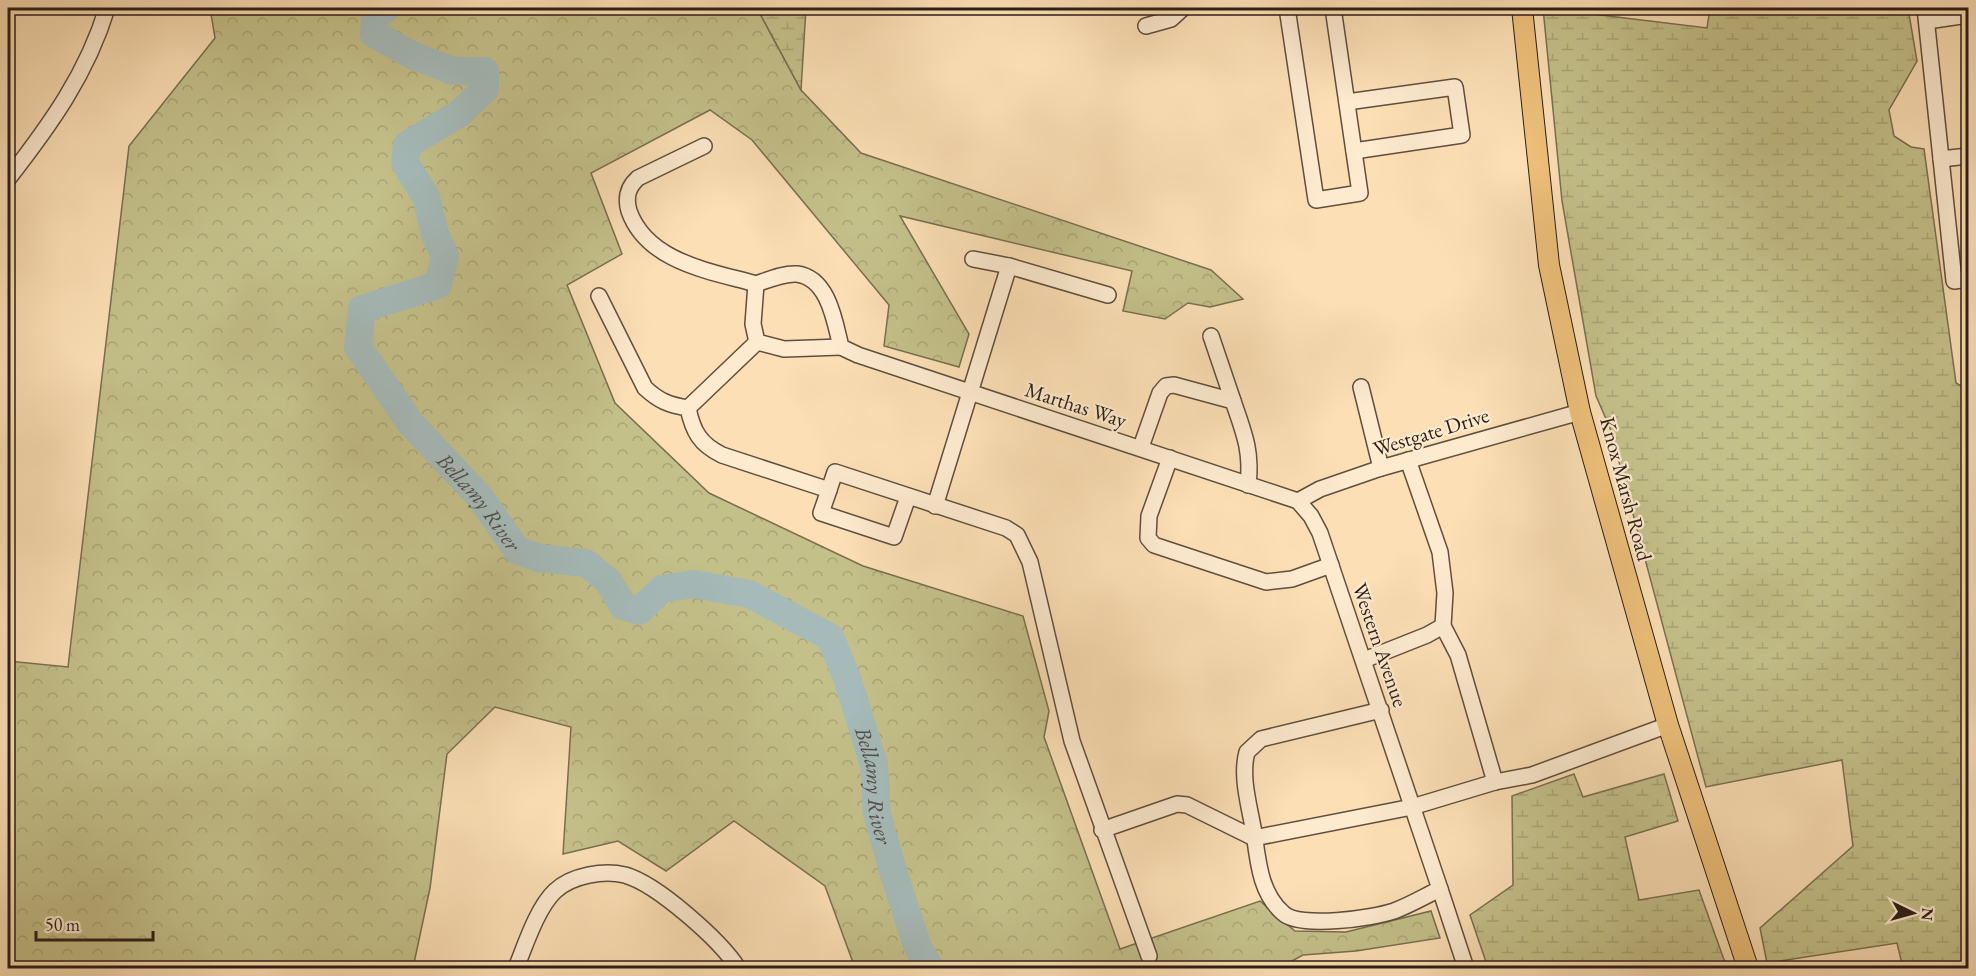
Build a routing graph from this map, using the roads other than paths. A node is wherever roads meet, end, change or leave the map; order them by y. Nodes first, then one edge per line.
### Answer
1 (107, 8) edge
2 (1183, 8) edge
3 (1287, 8) edge
4 (1333, 8) edge
5 (1522, 8) edge
6 (1926, 14) edge
7 (1968, 15) edge
8 (1146, 26) dead end
9 (1347, 102) junction
10 (704, 146) dead end
11 (1354, 151) junction
12 (1968, 156) edge
13 (1941, 159) junction
14 (8, 179) edge
15 (974, 259) dead end
16 (1009, 266) junction
17 (1968, 279) edge
18 (756, 284) junction
19 (1108, 295) dead end
20 (600, 296) dead end
21 (1211, 336) dead end
22 (756, 342) junction
23 (841, 347) junction
24 (1361, 387) dead end
25 (969, 393) junction
26 (1233, 401) junction
27 (688, 408) junction
28 (1580, 412) junction
29 (1141, 447) junction
30 (1170, 458) junction
31 (1408, 460) junction
32 (1381, 468) junction
33 (1248, 485) junction
34 (829, 490) junction
35 (908, 497) junction
36 (1298, 501) junction
37 (935, 506) junction
38 (1330, 565) junction
39 (1443, 626) junction
40 (1364, 660) junction
41 (1381, 710) junction
42 (1668, 725) junction
43 (1495, 782) junction
44 (1412, 807) junction
45 (1102, 830) junction
46 (1254, 838) junction
47 (1440, 889) junction
48 (1149, 956) dead end
49 (516, 969) edge
50 (738, 969) edge
51 (1466, 969) edge
52 (1748, 969) edge

1 - 14 street
2 - 8 street
3 - 11 street
4 - 9 street
5 - 28 main road, Knox Marsh Road
6 - 7 street
6 - 13 street
9 - 11 street
9 - 11 street
10 - 18 street
12 - 13 street
13 - 17 street
15 - 16 street
16 - 19 street
16 - 25 street
18 - 22 street
18 - 23 street
20 - 27 street
21 - 26 street
22 - 23 street, Marthas Way
22 - 27 street
23 - 25 street, Marthas Way
24 - 32 street
25 - 29 street, Marthas Way
25 - 37 street
26 - 29 street
26 - 33 street
27 - 34 street
28 - 31 street, Westgate Drive
28 - 42 main road, Knox Marsh Road
29 - 30 street, Marthas Way
30 - 33 street, Marthas Way
30 - 38 street
31 - 32 street, Westgate Drive
31 - 39 street
32 - 36 street, Westgate Drive
33 - 36 street, Marthas Way
34 - 35 street
34 - 35 street
35 - 37 street
36 - 38 street, Western Avenue
37 - 45 street
38 - 40 street, Western Avenue
39 - 40 street
39 - 43 street
40 - 41 street, Western Avenue
41 - 44 street, Western Avenue
41 - 46 street
42 - 43 street
42 - 52 main road, Knox Marsh Road
43 - 44 street
44 - 46 street
44 - 47 street, Western Avenue
45 - 46 street
45 - 48 street
46 - 47 street
47 - 51 street, Western Avenue
49 - 50 street

